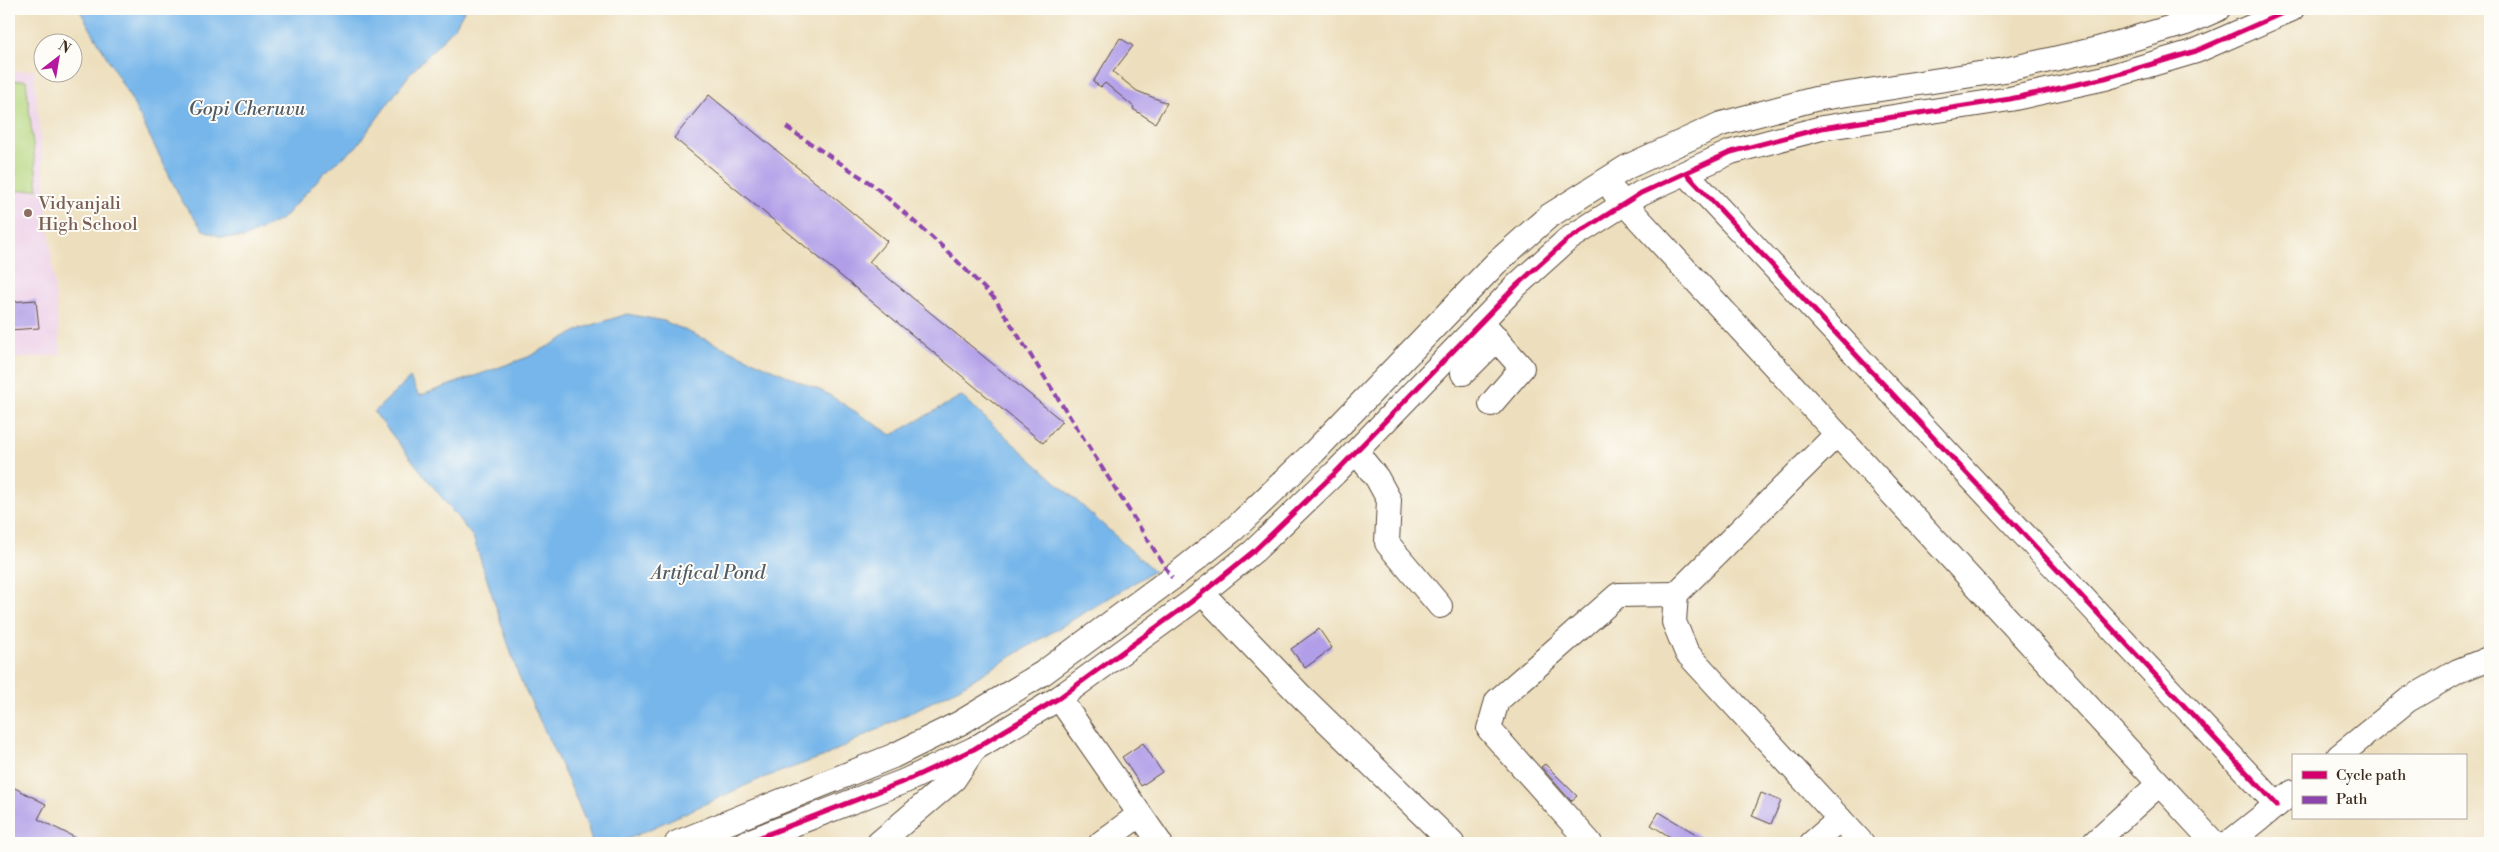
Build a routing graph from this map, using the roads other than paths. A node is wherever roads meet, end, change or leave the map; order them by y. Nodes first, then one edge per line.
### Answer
1 (2218, 9) edge
2 (2292, 9) edge
3 (1686, 173) junction
4 (1605, 181) junction
5 (1624, 204) junction
6 (1481, 322) junction
7 (1497, 339) junction
8 (1463, 373) dead end
9 (1491, 404) dead end
10 (1837, 434) junction
11 (1356, 452) junction
12 (1202, 592) junction
13 (1676, 594) junction
14 (1440, 606) dead end
15 (2490, 658) edge
16 (1059, 698) junction
17 (960, 723) junction
18 (974, 749) junction
19 (2341, 754) edge
20 (2159, 784) junction
21 (2285, 799) edge
22 (1139, 815) junction
23 (1840, 819) junction
24 (676, 843) edge
25 (745, 843) edge
26 (879, 843) edge
27 (1101, 843) edge
28 (1160, 843) edge
29 (1452, 843) edge
30 (1590, 843) edge
31 (1812, 843) edge
32 (1862, 843) edge
33 (2094, 843) edge
34 (2214, 843) edge
35 (2229, 843) edge

1 - 4 street
2 - 3 street
3 - 5 street
3 - 21 street
4 - 5 street
4 - 17 street
5 - 6 street
5 - 10 street
6 - 7 street
6 - 11 street
7 - 8 street
7 - 9 street
10 - 13 street
10 - 20 street
11 - 12 street
11 - 14 street
12 - 16 street
12 - 29 street
13 - 23 street
13 - 30 street
15 - 19 street
16 - 18 street
16 - 22 street
17 - 18 street
17 - 24 street
18 - 25 street
18 - 26 street
20 - 33 street
20 - 34 street
21 - 35 street
22 - 27 street
22 - 28 street
23 - 31 street
23 - 32 street

